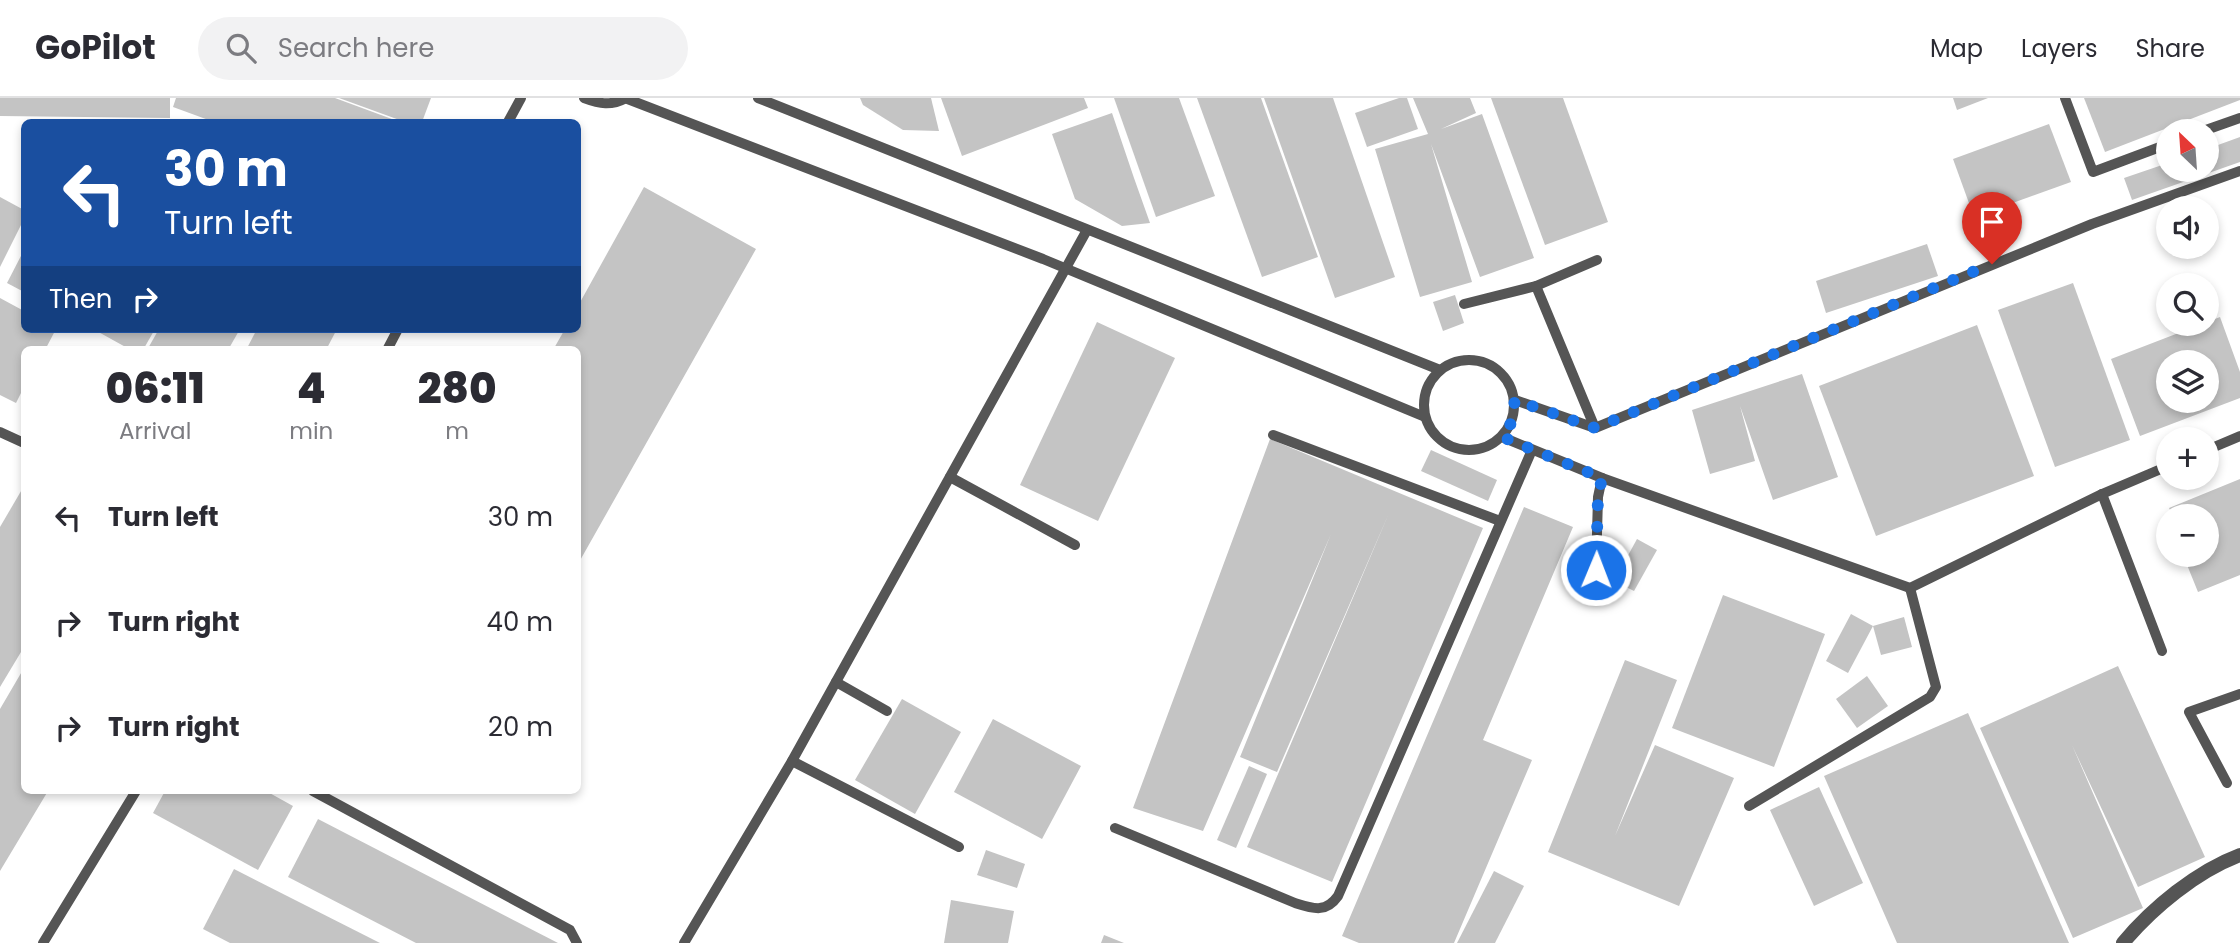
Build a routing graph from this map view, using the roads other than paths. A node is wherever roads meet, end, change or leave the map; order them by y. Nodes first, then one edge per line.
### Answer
1 (521, 98) edge
2 (584, 98) edge
3 (625, 98) edge
4 (758, 98) edge
5 (2065, 98) edge
6 (2240, 118) edge
7 (510, 119) edge
8 (2219, 125) edge
9 (2156, 148) edge
10 (2240, 171) edge
11 (1087, 230) junction
12 (1597, 260) dead end
13 (1066, 269) junction
14 (1536, 286) junction
15 (1464, 304) dead end
16 (1440, 370) junction
17 (1515, 400) junction
18 (1425, 417) junction
19 (1595, 428) junction
20 (0, 432) edge
21 (1273, 435) dead end
22 (2240, 436) edge
23 (1502, 437) junction
24 (21, 442) edge
25 (2219, 445) edge
26 (1532, 450) junction
27 (2156, 471) edge
28 (950, 477) junction
29 (1602, 478) junction
30 (2102, 494) junction
31 (1500, 521) junction
32 (1075, 545) dead end
33 (1596, 570) dead end
34 (1910, 588) junction
35 (2162, 651) dead end
36 (836, 682) junction
37 (2240, 694) edge
38 (887, 711) dead end
39 (792, 761) junction
40 (2227, 783) dead end
41 (134, 794) edge
42 (319, 794) edge
43 (1749, 806) dead end
44 (1115, 828) dead end
45 (959, 848) dead end
46 (2240, 855) edge
47 (43, 943) edge
48 (577, 943) edge
49 (684, 943) edge
50 (2123, 943) edge

1 - 7 lane
2 - 3 lane
3 - 13 lane
4 - 11 lane
5 - 9 lane
6 - 8 lane
10 - 19 lane
11 - 13 lane
11 - 16 lane
12 - 14 lane
13 - 18 lane
13 - 28 lane
14 - 15 lane
14 - 19 lane
16 - 17 lane
16 - 18 lane
17 - 19 lane
17 - 23 lane
18 - 23 lane
20 - 24 lane
21 - 31 lane
22 - 25 lane
23 - 26 lane
26 - 29 lane
26 - 31 lane
27 - 30 lane
28 - 32 lane
28 - 36 lane
29 - 33 lane
29 - 34 lane
30 - 34 lane
30 - 35 lane
31 - 44 lane
34 - 43 lane
36 - 38 lane
36 - 39 lane
37 - 40 lane
39 - 45 lane
39 - 49 lane
41 - 47 lane
42 - 48 lane
46 - 50 street

